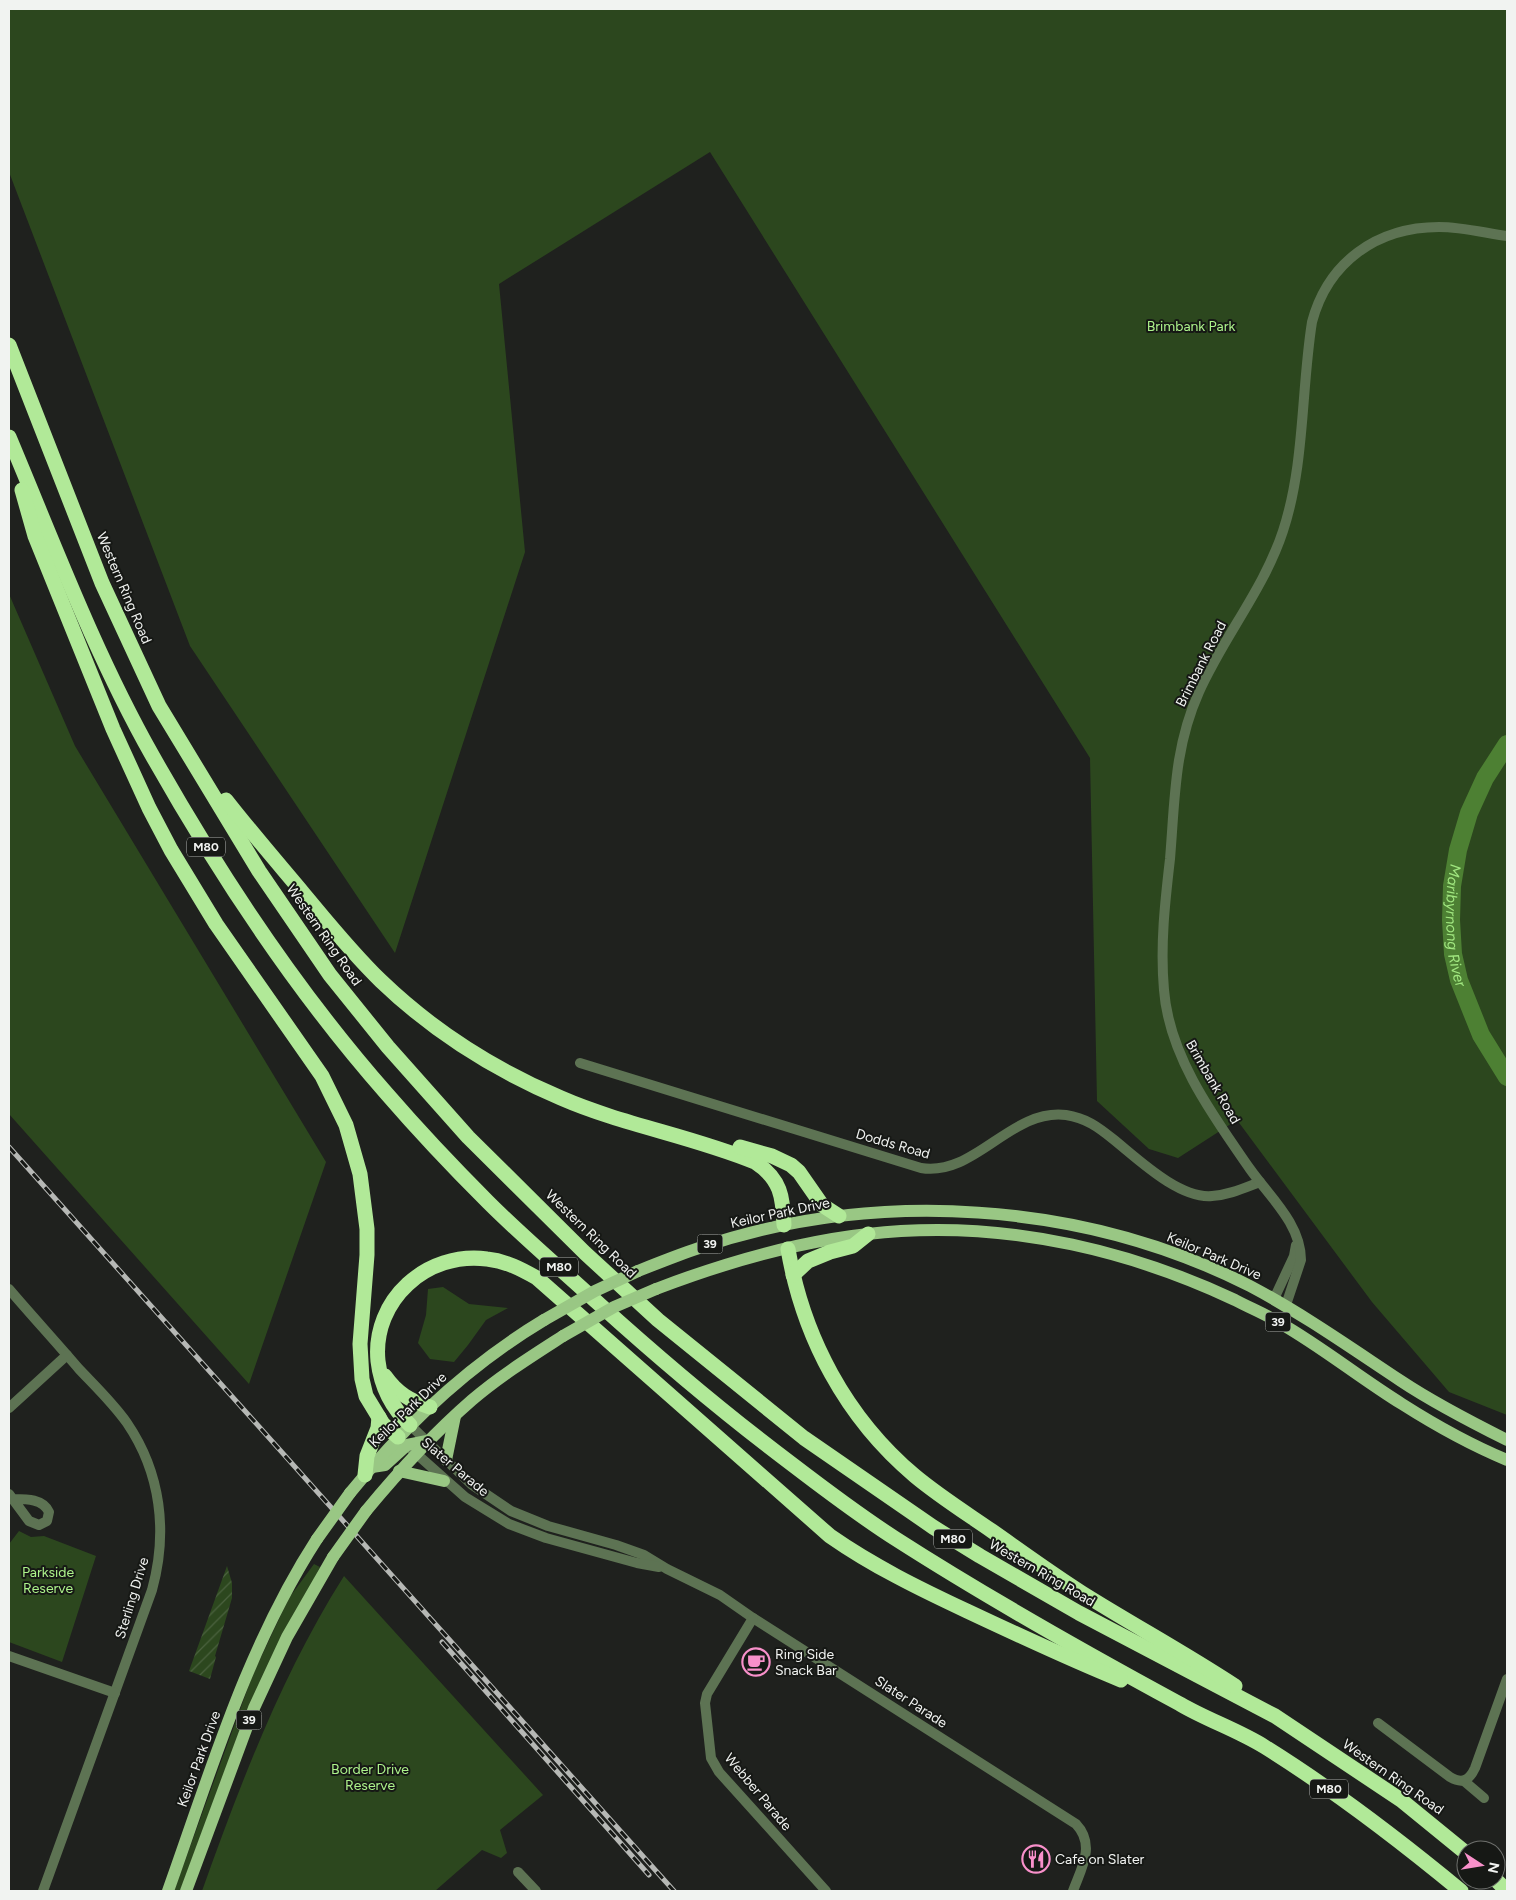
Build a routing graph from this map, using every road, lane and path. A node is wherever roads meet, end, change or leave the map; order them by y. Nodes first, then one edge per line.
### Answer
1 (1507, 236) edge
2 (9, 345) edge
3 (9, 438) edge
4 (185, 748) junction
5 (580, 1063) dead end
6 (641, 1126) junction
7 (1260, 1182) junction
8 (839, 1216) junction
9 (784, 1226) junction
10 (868, 1234) junction
11 (1296, 1234) junction
12 (788, 1249) junction
13 (793, 1275) junction
14 (9, 1289) edge
15 (1274, 1299) junction
16 (1286, 1305) junction
17 (1278, 1322) junction
18 (67, 1355) junction
19 (379, 1366) junction
20 (430, 1407) junction
21 (9, 1408) edge
22 (455, 1416) junction
23 (379, 1417) junction
24 (410, 1425) junction
25 (1507, 1440) edge
26 (427, 1441) junction
27 (407, 1446) junction
28 (446, 1460) junction
29 (1507, 1460) edge
30 (368, 1471) junction
31 (399, 1471) junction
32 (444, 1480) junction
33 (667, 1569) junction
34 (753, 1618) junction
35 (9, 1656) edge
36 (1507, 1679) edge
37 (115, 1694) junction
38 (1184, 1707) junction
39 (1275, 1716) junction
40 (1378, 1723) dead end
41 (1464, 1781) junction
42 (1484, 1798) dead end
43 (1456, 1845) edge
44 (518, 1872) dead end
45 (43, 1891) edge
46 (168, 1891) edge
47 (186, 1891) edge
48 (536, 1891) edge
49 (826, 1891) edge
50 (1073, 1891) edge
51 (1460, 1891) edge

1 - 7 street, Brimbank Road
2 - 4 highway, Western Ring Road / M80
3 - 23 highway
3 - 38 highway, M80
4 - 6 highway
4 - 39 highway, Western Ring Road / M80
5 - 7 street, Dodds Road
6 - 8 highway
6 - 9 highway
7 - 11 street, Brimbank Road
8 - 9 main road, Keilor Park Drive / 39
8 - 15 main road, Keilor Park Drive / 39
9 - 12 main road
9 - 20 main road, Keilor Park Drive / 39, bridge
10 - 12 main road, Keilor Park Drive / 39
10 - 13 highway
10 - 17 main road, Keilor Park Drive / 39
11 - 15 street
11 - 16 street, Brimbank Road
12 - 13 highway
12 - 22 main road, Keilor Park Drive / 39, bridge
13 - 39 highway
14 - 18 street, Sterling Drive
15 - 16 main road, Keilor Park Drive / 39
15 - 17 main road
16 - 17 main road
16 - 25 main road, Keilor Park Drive / 39
17 - 29 main road, Keilor Park Drive / 39
18 - 21 street
18 - 37 street, Sterling Drive
19 - 20 highway
19 - 24 highway
19 - 38 highway
20 - 24 main road, Keilor Park Drive / 39
22 - 26 main road, Keilor Park Drive / 39
22 - 28 main road
23 - 27 highway
23 - 30 highway
24 - 26 street, Slater Parade
24 - 27 main road, Keilor Park Drive / 39
26 - 27 main road, Keilor Park Drive / 39
26 - 28 street, Slater Parade
27 - 30 main road, Keilor Park Drive / 39
27 - 31 main road, Keilor Park Drive / 39
27 - 32 street, Slater Parade
28 - 33 street, Slater Parade
30 - 46 main road, Keilor Park Drive / 39, bridge
31 - 32 main road
31 - 47 main road, Keilor Park Drive / 39, bridge
32 - 33 street, Slater Parade
33 - 34 street, Slater Parade
34 - 49 street, Webber Parade
34 - 50 street, Slater Parade
35 - 37 street
36 - 41 street
37 - 45 street, Sterling Drive
38 - 51 highway, M80
39 - 43 highway, Western Ring Road / M80
40 - 41 street
41 - 42 street
44 - 48 street

